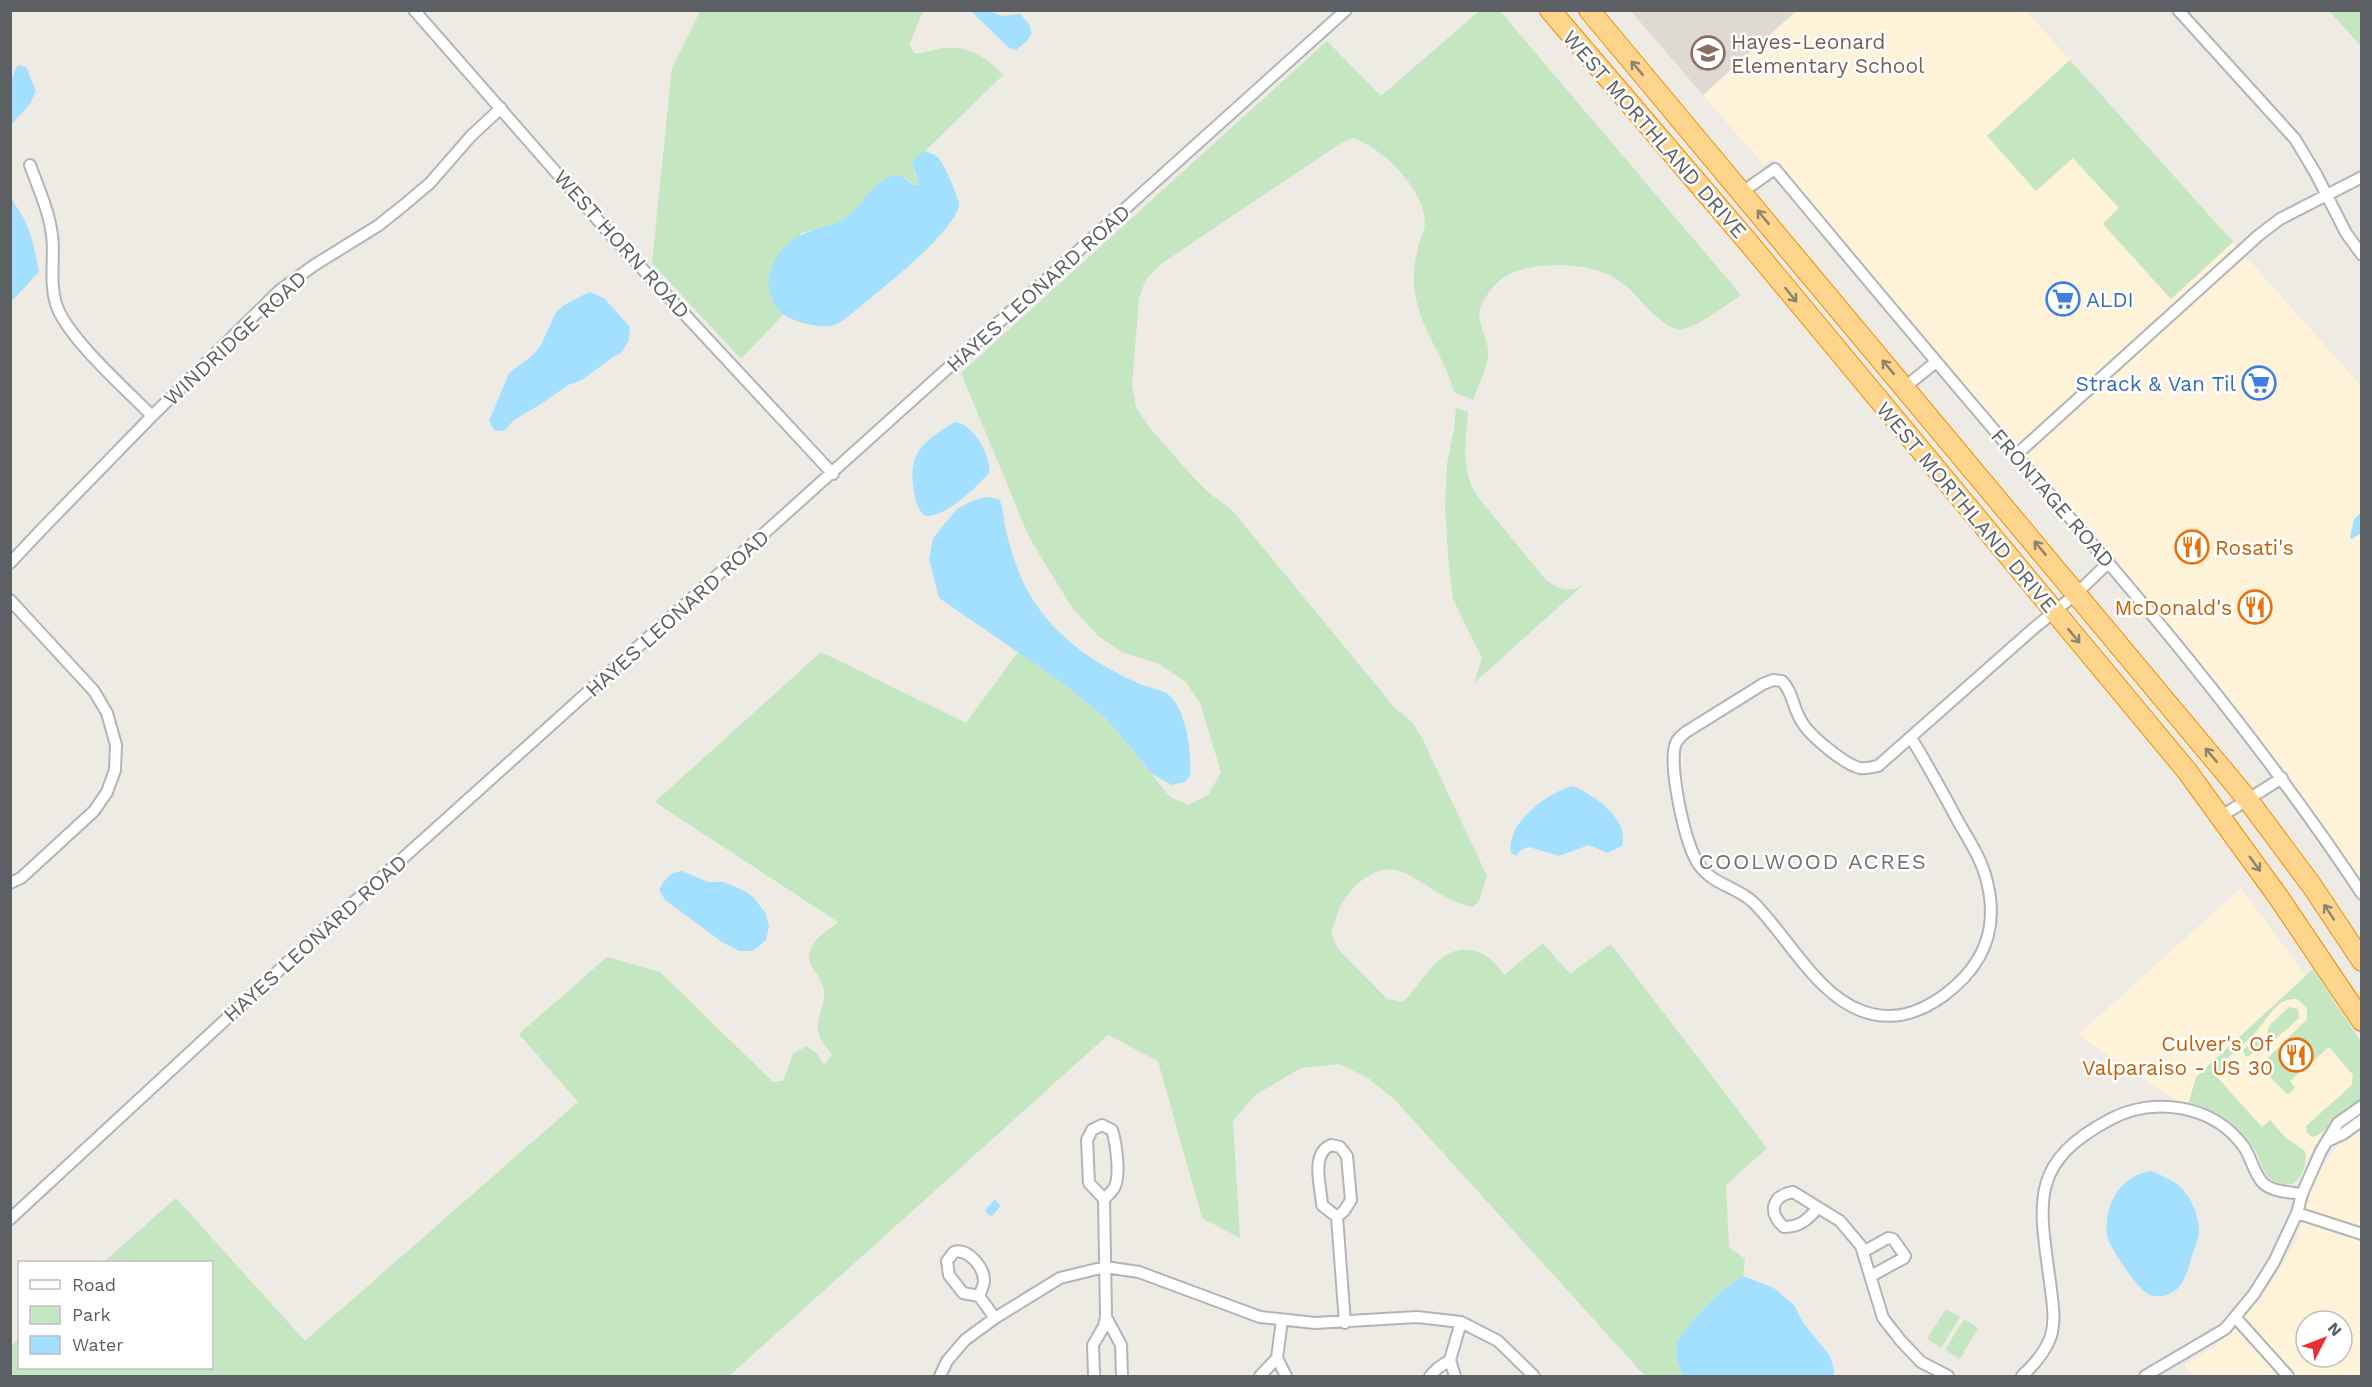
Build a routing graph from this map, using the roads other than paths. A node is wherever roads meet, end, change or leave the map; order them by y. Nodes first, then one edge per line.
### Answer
1 (414, 10) edge
2 (1346, 10) edge
3 (1550, 10) edge
4 (1589, 10) edge
5 (2178, 10) edge
6 (501, 108) junction
7 (30, 165) dead end
8 (2361, 177) edge
9 (1742, 192) junction
10 (2325, 195) junction
11 (2361, 255) edge
12 (1936, 362) junction
13 (1905, 387) junction
14 (152, 416) junction
15 (2016, 455) junction
16 (833, 474) junction
17 (2109, 562) junction
18 (10, 563) edge
19 (2077, 593) junction
20 (10, 600) edge
21 (2054, 612) junction
22 (1911, 738) junction
23 (2282, 778) junction
24 (2248, 800) junction
25 (2220, 817) junction
26 (10, 883) edge
27 (2361, 894) edge
28 (2361, 961) edge
29 (2361, 1020) edge
30 (2361, 1106) edge
31 (2361, 1120) edge
32 (2330, 1140) junction
33 (2302, 1194) junction
34 (1104, 1199) junction
35 (1817, 1209) dead end
36 (2296, 1213) junction
37 (1338, 1217) junction
38 (10, 1219) edge
39 (2361, 1234) edge
40 (1863, 1252) junction
41 (1105, 1267) junction
42 (1871, 1276) junction
43 (979, 1296) dead end
44 (1106, 1316) junction
45 (2235, 1317) junction
46 (994, 1318) junction
47 (1282, 1320) junction
48 (1461, 1322) junction
49 (1344, 1323) junction
50 (1277, 1358) junction
51 (1450, 1360) junction
52 (940, 1377) edge
53 (1094, 1377) edge
54 (1122, 1377) edge
55 (1260, 1377) edge
56 (1286, 1377) edge
57 (1430, 1377) edge
58 (1455, 1377) edge
59 (1534, 1377) edge
60 (1948, 1377) edge
61 (2022, 1377) edge
62 (2145, 1377) edge
63 (2288, 1377) edge

1 - 6 street, WEST HORN ROAD
2 - 16 street, HAYES LEONARD ROAD
3 -> 21 highway, WEST MORTHLAND DRIVE
9 -> 4 highway, WEST MORTHLAND DRIVE
5 - 10 street
6 - 14 street, WINDRIDGE ROAD
6 - 16 street, WEST HORN ROAD
7 - 14 street
8 - 10 street
9 - 12 street, FRONTAGE ROAD
13 -> 9 highway, WEST MORTHLAND DRIVE
10 - 11 street
10 - 15 street
12 - 13 street
12 - 15 street, FRONTAGE ROAD
19 -> 13 highway, WEST MORTHLAND DRIVE
14 - 18 street, WINDRIDGE ROAD
15 - 17 street, FRONTAGE ROAD
16 - 38 street, HAYES LEONARD ROAD
17 - 19 street
17 - 23 street, FRONTAGE ROAD
19 - 21 street
24 -> 19 highway, WEST MORTHLAND DRIVE
20 - 26 street
21 - 22 street
21 -> 25 highway, WEST MORTHLAND DRIVE
22 - 22 street
23 - 24 street
23 - 27 street, FRONTAGE ROAD
24 - 25 street
28 -> 24 highway, WEST MORTHLAND DRIVE
25 -> 29 highway, WEST MORTHLAND DRIVE
30 - 32 street
31 - 32 street
32 - 33 street
33 - 36 street
33 - 61 street
34 - 34 street
34 - 41 street
35 - 40 street
36 - 39 street
36 - 45 street
37 - 37 street
37 - 49 street
40 - 42 street
40 - 42 street
41 - 44 street
41 - 46 street
41 - 47 street
42 - 60 street
43 - 46 street
44 - 53 street
44 - 54 street
45 - 62 street
45 - 63 street
46 - 52 street
47 - 49 street
47 - 50 street
48 - 49 street
48 - 51 street
48 - 59 street
50 - 55 street
50 - 56 street
51 - 57 street
51 - 58 street

